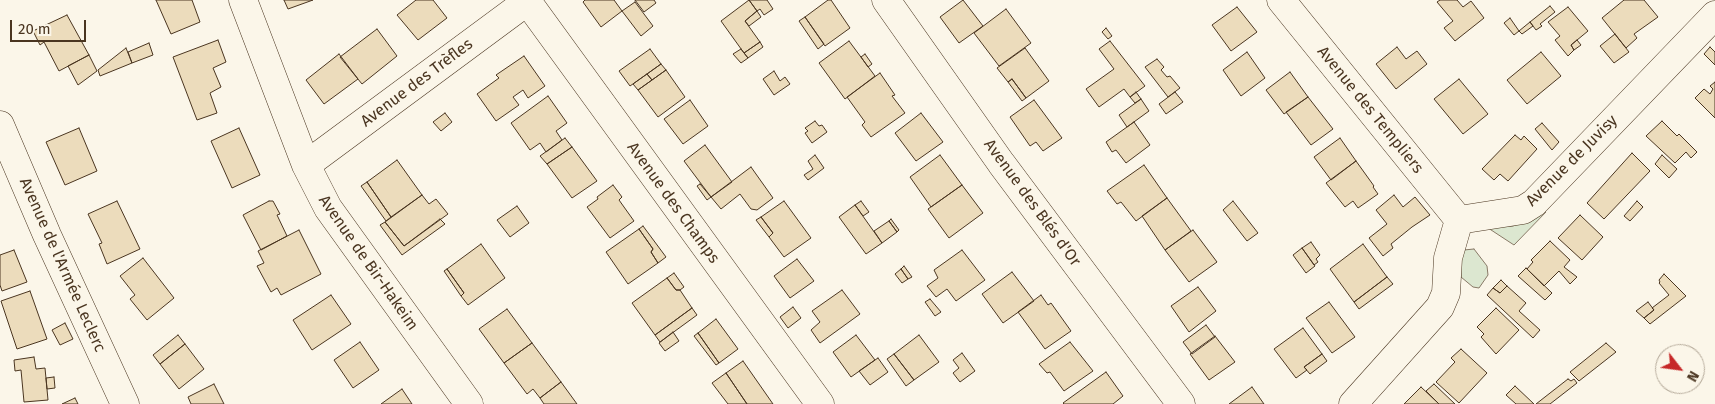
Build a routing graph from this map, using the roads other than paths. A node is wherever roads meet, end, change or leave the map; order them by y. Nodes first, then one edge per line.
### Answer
1 (243, 0) edge
2 (886, 0) edge
3 (1281, 0) edge
4 (528, 1) edge
5 (1709, 10) edge
6 (0, 125) edge
7 (306, 166) junction
8 (1459, 220) junction
9 (125, 404) edge
10 (469, 404) edge
11 (820, 404) edge
12 (1180, 404) edge
13 (1352, 404) edge

1 - 7 street, Avenue de Bir-Hakeim
2 - 12 street, Avenue des Blés d'Or
3 - 8 street, Avenue des Templiers
4 - 7 street, Avenue des Trèfles
4 - 11 street, Avenue des Champs
5 - 8 street, Avenue de Juvisy
6 - 9 street, Avenue de l'Armée Leclerc
7 - 10 street, Avenue de Bir-Hakeim
8 - 13 street

